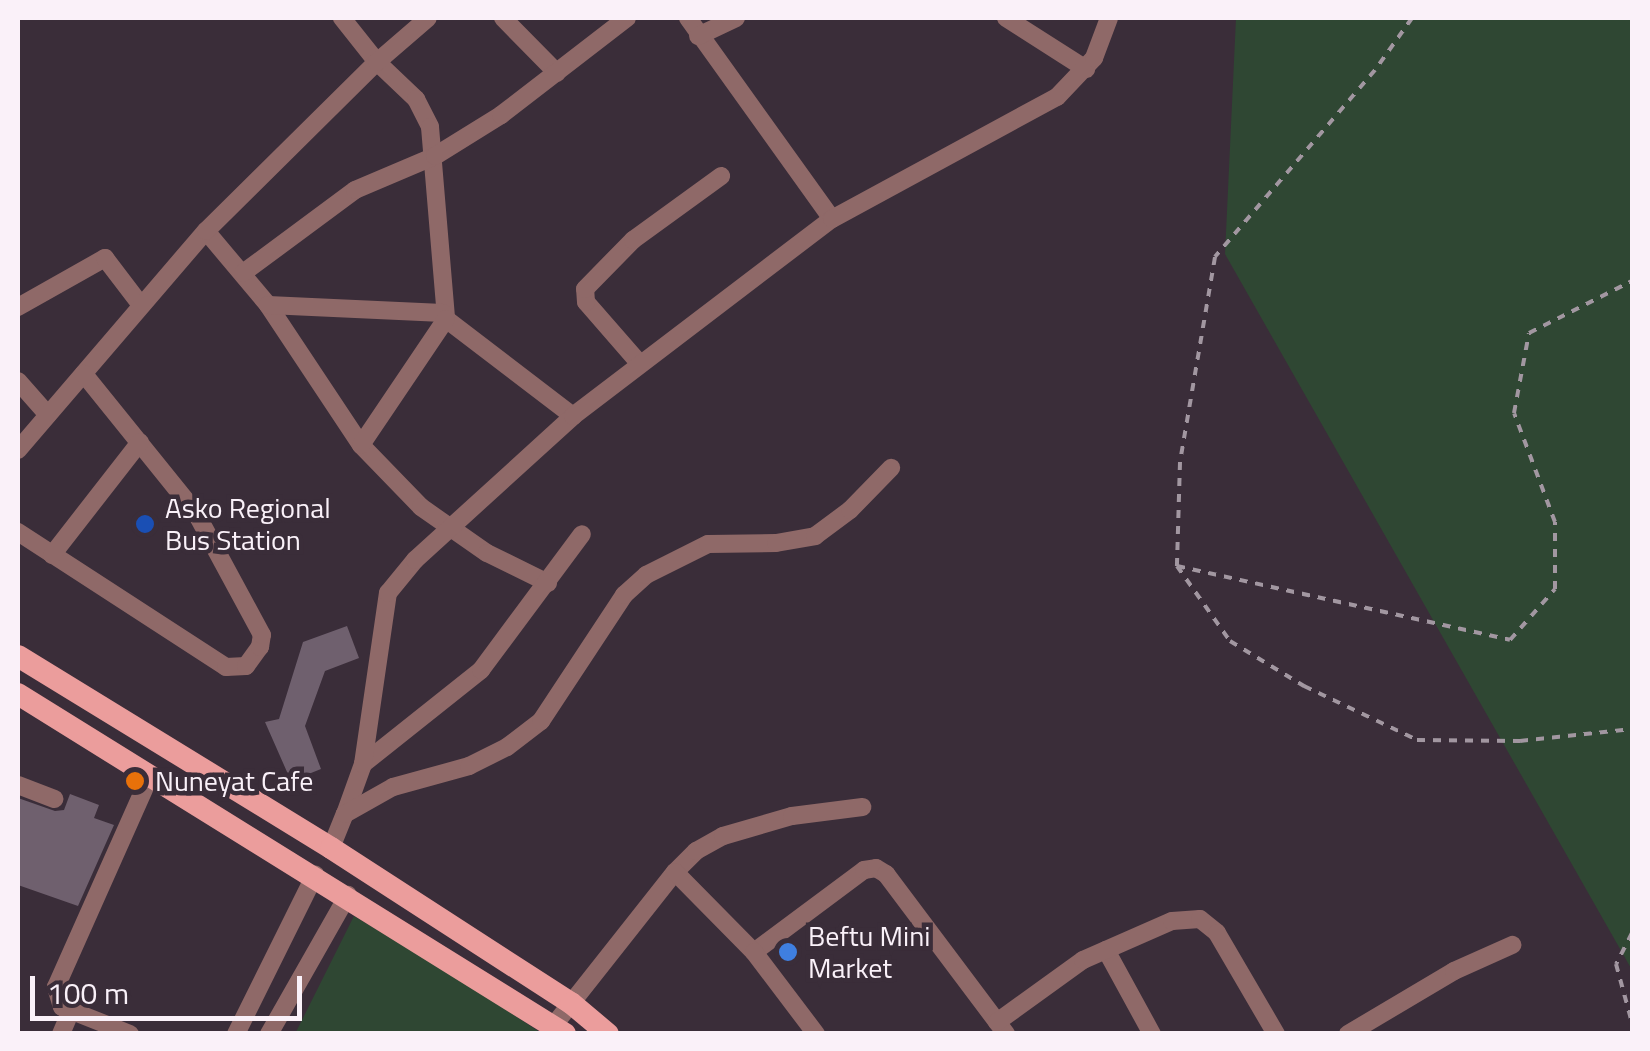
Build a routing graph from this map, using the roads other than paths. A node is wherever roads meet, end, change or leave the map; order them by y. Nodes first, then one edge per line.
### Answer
1 (342, 18) edge
2 (428, 18) edge
3 (503, 18) edge
4 (626, 18) edge
5 (688, 18) edge
6 (736, 18) edge
7 (1006, 18) edge
8 (1109, 18) edge
9 (698, 36) junction
10 (376, 62) junction
11 (1086, 68) junction
12 (557, 73) junction
13 (435, 156) junction
14 (721, 176) dead end
15 (832, 219) junction
16 (206, 231) junction
17 (243, 273) junction
18 (140, 304) junction
19 (18, 306) edge
20 (268, 306) junction
21 (444, 316) junction
22 (640, 364) junction
23 (84, 374) junction
24 (18, 381) edge
25 (48, 415) junction
26 (574, 416) junction
27 (140, 442) junction
28 (362, 445) junction
29 (18, 450) edge
30 (892, 468) dead end
31 (448, 529) junction
32 (18, 532) edge
33 (582, 534) dead end
34 (52, 555) junction
35 (548, 583) junction
36 (18, 656) edge
37 (18, 694) edge
38 (363, 764) junction
39 (150, 776) junction
40 (18, 785) edge
41 (54, 799) dead end
42 (862, 806) dead end
43 (345, 814) junction
44 (330, 848) junction
45 (675, 872) junction
46 (315, 874) junction
47 (348, 895) junction
48 (1512, 945) dead end
49 (1106, 950) junction
50 (754, 952) junction
51 (571, 1003) junction
52 (70, 1010) junction
53 (1002, 1028) edge
54 (559, 1029) edge
55 (61, 1034) edge
56 (130, 1034) edge
57 (236, 1034) edge
58 (270, 1034) edge
59 (608, 1034) edge
60 (816, 1034) edge
61 (1152, 1034) edge
62 (1276, 1034) edge
63 (1348, 1034) edge

1 - 10 street
2 - 10 street
3 - 12 street
4 - 12 street
5 - 9 street
6 - 9 street
7 - 11 street
8 - 11 street
9 - 15 street
10 - 13 street
10 - 16 street
11 - 15 street
12 - 13 street
13 - 17 street
13 - 21 street
14 - 22 street
15 - 22 street
16 - 17 street
16 - 18 street
17 - 20 street
18 - 19 street
18 - 23 street
20 - 21 street
20 - 28 street
21 - 26 street
21 - 28 street
22 - 26 street
23 - 25 street
23 - 27 street
24 - 25 street
25 - 29 street
26 - 31 street
27 - 34 street
27 - 34 street
28 - 31 street
30 - 43 street
31 - 35 street
31 - 38 street
32 - 34 street
33 - 35 street
35 - 38 street
36 - 44 main road
37 - 39 main road
38 - 43 street
39 - 46 main road
39 - 52 street
40 - 41 street
42 - 45 street
43 - 44 street
44 - 51 main road
45 - 50 street
45 - 51 street
46 - 47 main road
46 - 57 street
47 - 54 main road
47 - 58 street
48 - 63 street
49 - 53 street
49 - 61 street
49 - 62 street
50 - 53 street
50 - 60 street
51 - 54 street
51 - 59 main road
52 - 55 street
52 - 56 street

